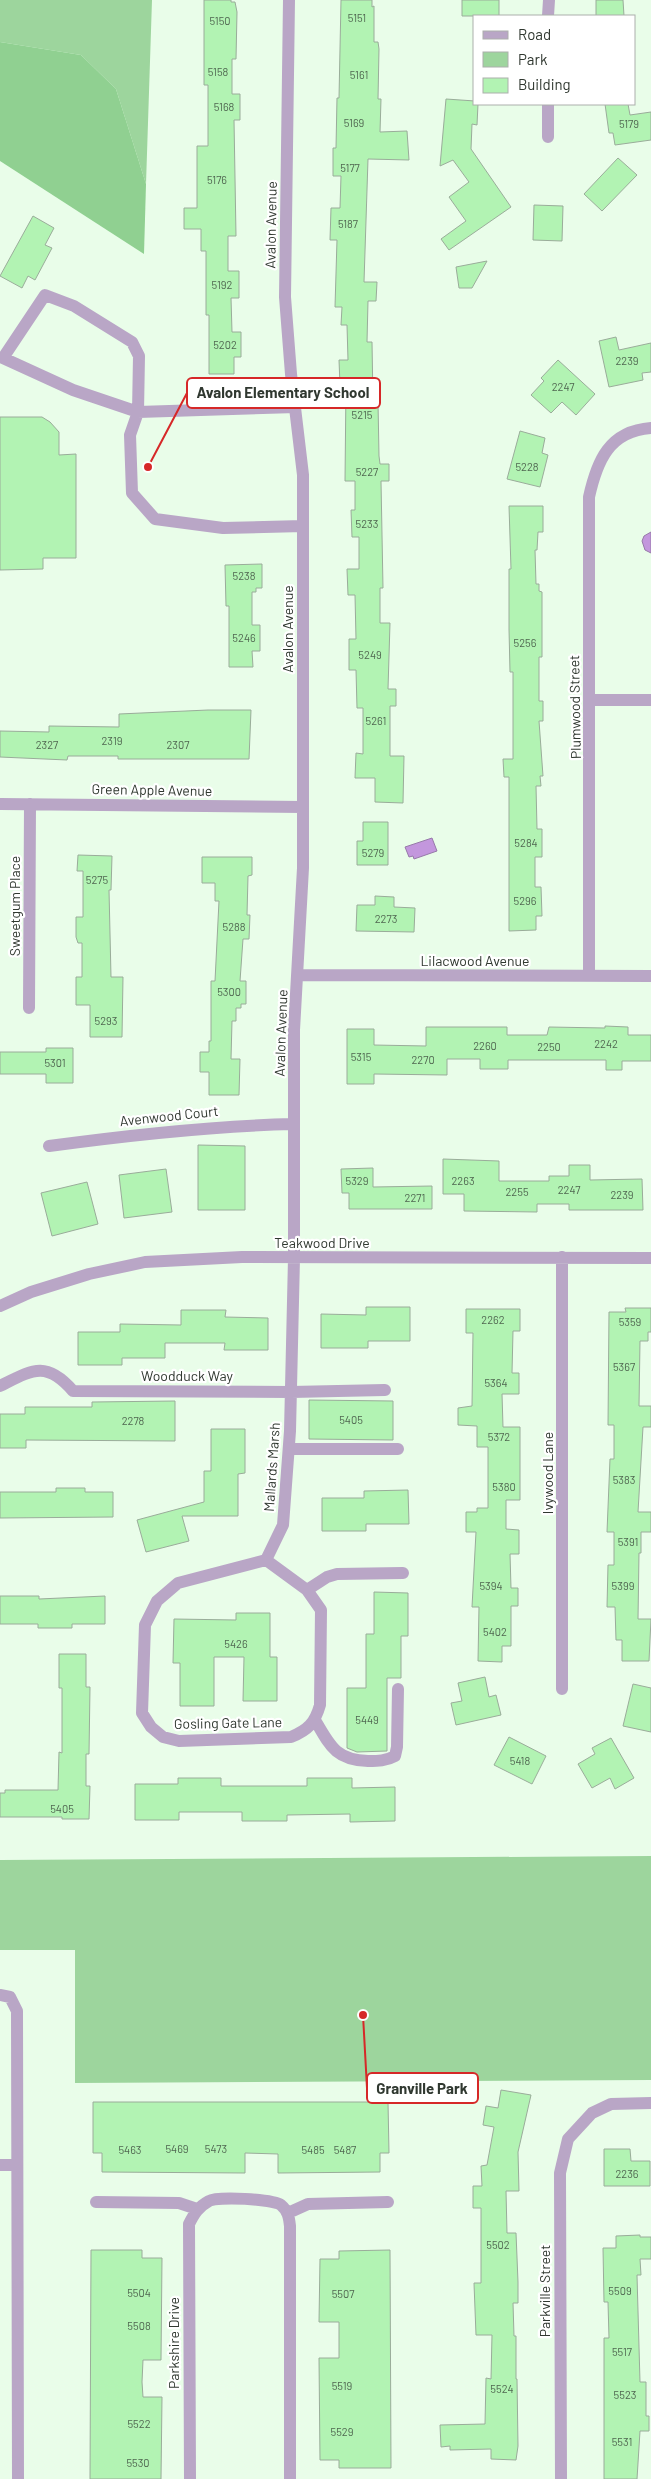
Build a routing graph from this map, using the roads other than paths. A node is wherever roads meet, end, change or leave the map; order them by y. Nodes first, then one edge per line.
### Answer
1 (289, 0) edge
2 (549, 0) edge
3 (548, 15) edge
4 (548, 105) edge
5 (548, 137) dead end
6 (2, 360) edge
7 (296, 407) junction
8 (138, 412) junction
9 (651, 428) edge
10 (303, 526) junction
11 (590, 700) junction
12 (651, 700) edge
13 (0, 804) edge
14 (30, 804) junction
15 (303, 807) junction
16 (298, 975) junction
17 (589, 976) junction
18 (651, 976) edge
19 (29, 1008) dead end
20 (293, 1124) junction
21 (48, 1146) dead end
22 (562, 1257) junction
23 (294, 1258) junction
24 (651, 1258) edge
25 (0, 1306) edge
26 (0, 1386) edge
27 (385, 1390) dead end
28 (290, 1392) junction
29 (289, 1449) junction
30 (398, 1449) dead end
31 (266, 1560) junction
32 (403, 1573) dead end
33 (307, 1590) junction
34 (398, 1689) dead end
35 (562, 1689) dead end
36 (315, 1720) junction
37 (0, 1995) edge
38 (651, 2103) edge
39 (0, 2165) edge
40 (17, 2165) junction
41 (96, 2202) dead end
42 (388, 2202) dead end
43 (197, 2209) junction
44 (288, 2213) junction
45 (18, 2479) edge
46 (190, 2479) edge
47 (290, 2479) edge
48 (560, 2479) edge

1 - 7 street, Avalon Avenue
2 - 3 street
4 - 5 street
6 - 8 street
6 - 8 street
7 - 8 street
7 - 10 street, Avalon Avenue
8 - 10 street
9 - 11 street, Plumwood Street
10 - 15 street, Avalon Avenue
11 - 12 street
11 - 17 street, Plumwood Street
13 - 14 street, Green Apple Avenue
14 - 15 street, Green Apple Avenue
14 - 19 street, Sweetgum Place
15 - 16 street, Avalon Avenue
16 - 17 street, Lilacwood Avenue
16 - 20 street, Avalon Avenue
17 - 18 street, Lilacwood Avenue
20 - 21 street, Avenwood Court
20 - 23 street, Avalon Avenue
22 - 23 street, Teakwood Drive
22 - 24 street, Teakwood Drive
22 - 35 street, Ivywood Lane
23 - 25 street, Teakwood Drive
23 - 28 street, Mallards Marsh
26 - 28 street, Woodduck Way
27 - 28 street, Woodduck Way
28 - 29 street, Mallards Marsh
29 - 30 street
29 - 31 street, Mallards Marsh
31 - 33 street
31 - 36 street, Gosling Gate Lane
32 - 33 street
33 - 36 street
34 - 36 street
37 - 40 street
38 - 48 street, Parkville Street
39 - 40 street
40 - 45 street
41 - 43 street
42 - 44 street
43 - 44 street
43 - 46 street, Parkshire Drive
44 - 47 street

